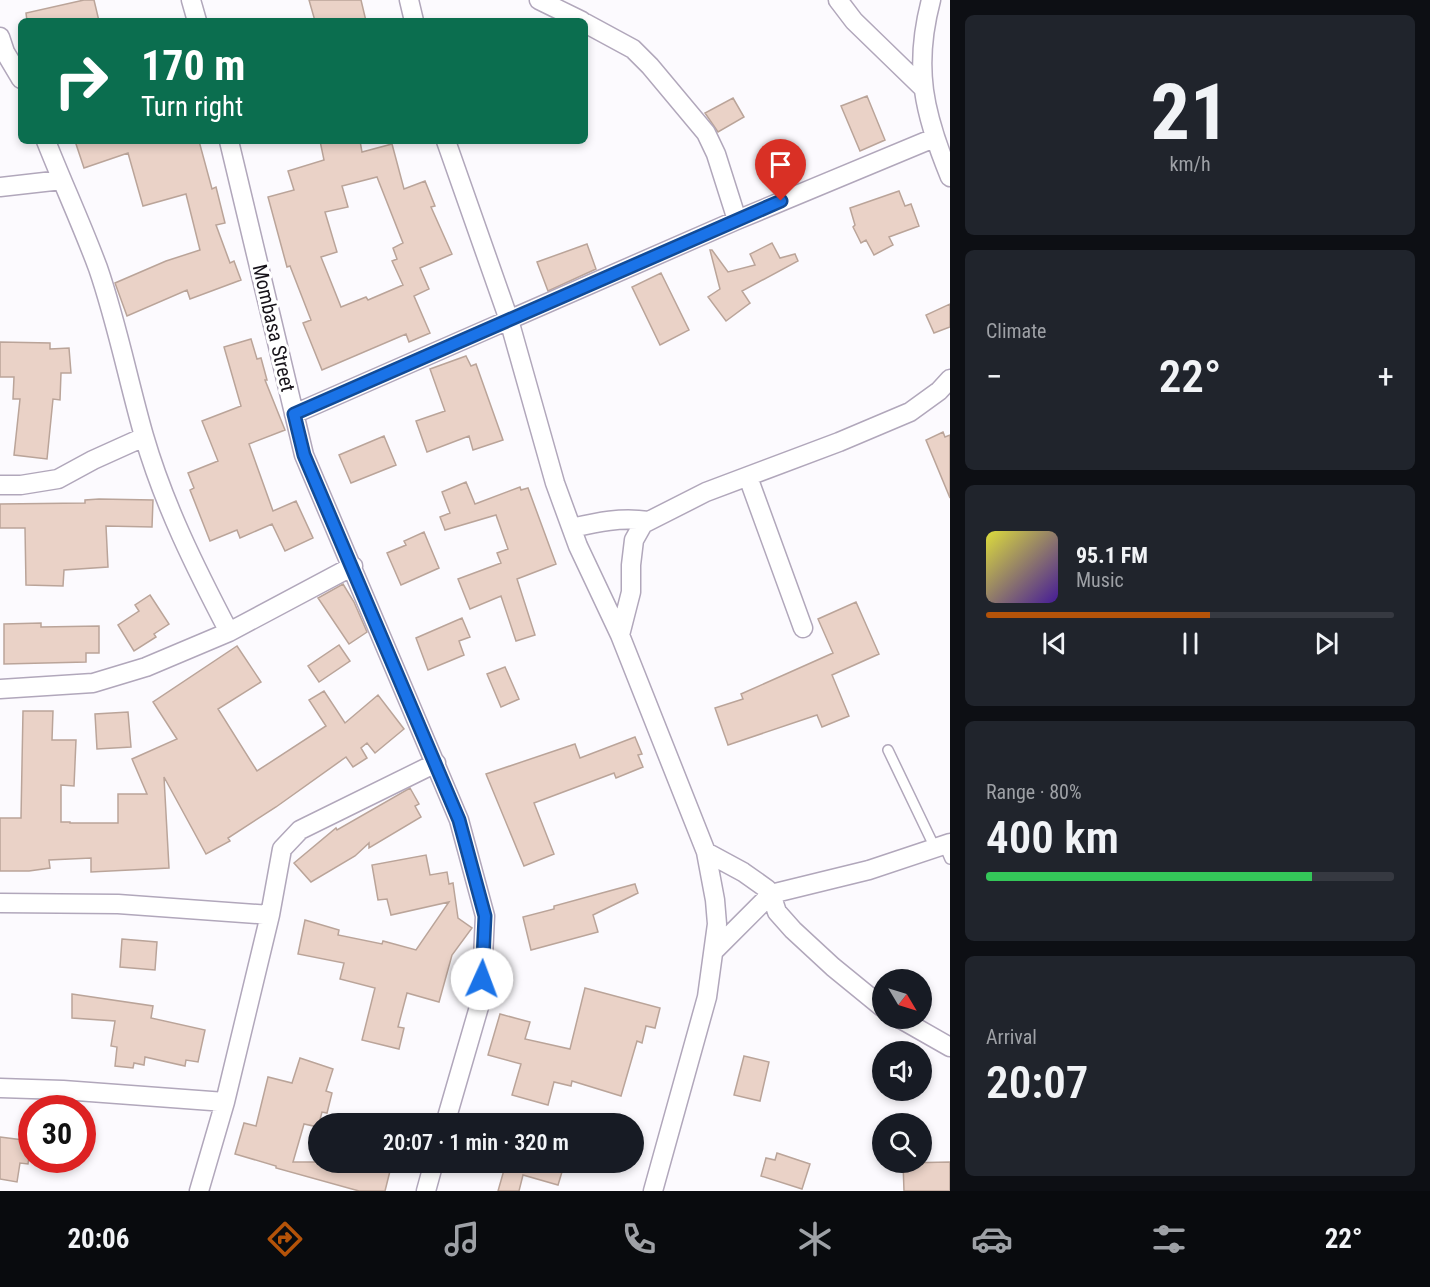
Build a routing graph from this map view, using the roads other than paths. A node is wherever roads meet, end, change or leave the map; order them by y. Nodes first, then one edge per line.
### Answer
1 (409, 0) edge
2 (539, 0) edge
3 (838, 0) edge
4 (931, 0) edge
5 (413, 18) edge
6 (575, 18) edge
7 (588, 25) edge
8 (0, 37) edge
9 (18, 74) edge
10 (922, 87) junction
11 (934, 138) junction
12 (47, 144) edge
13 (230, 144) edge
14 (447, 144) edge
15 (950, 177) edge
16 (62, 180) junction
17 (0, 187) edge
18 (737, 220) junction
19 (509, 320) junction
20 (950, 379) edge
21 (294, 414) junction
22 (144, 437) junction
23 (748, 477) junction
24 (0, 485) edge
25 (648, 521) junction
26 (572, 528) junction
27 (353, 566) junction
28 (803, 628) dead end
29 (229, 632) junction
30 (620, 634) junction
31 (0, 689) edge
32 (888, 750) dead end
33 (436, 763) junction
34 (945, 849) edge
35 (706, 852) junction
36 (771, 894) junction
37 (0, 903) edge
38 (270, 915) junction
39 (715, 950) junction
40 (872, 999) edge
41 (918, 1029) edge
42 (950, 1047) edge
43 (0, 1088) edge
44 (225, 1102) junction
45 (449, 1113) edge
46 (431, 1173) edge
47 (199, 1191) edge
48 (426, 1191) edge
49 (653, 1191) edge

1 - 5 street
2 - 6 street
3 - 10 street
4 - 10 street
7 - 18 street
8 - 9 street
10 - 11 street
11 - 15 street
11 - 18 street
12 - 16 street
13 - 21 street, Mombasa Street
14 - 19 street
16 - 17 street
16 - 22 street
18 - 19 street
19 - 21 street
19 - 26 street
20 - 23 street
21 - 27 street, Mombasa Street
22 - 24 street
22 - 29 street
23 - 25 street
23 - 28 street
25 - 26 street
25 - 30 street
26 - 30 street
27 - 29 street
27 - 33 street, Mombasa Street
29 - 31 street
30 - 35 street
32 - 34 lane
33 - 38 street
33 - 45 street, Mombasa Street
34 - 36 street
35 - 36 street
35 - 39 street
36 - 39 street
36 - 40 street
37 - 38 street
38 - 44 street
39 - 49 street
41 - 42 street
43 - 44 street
44 - 47 street
46 - 48 street

